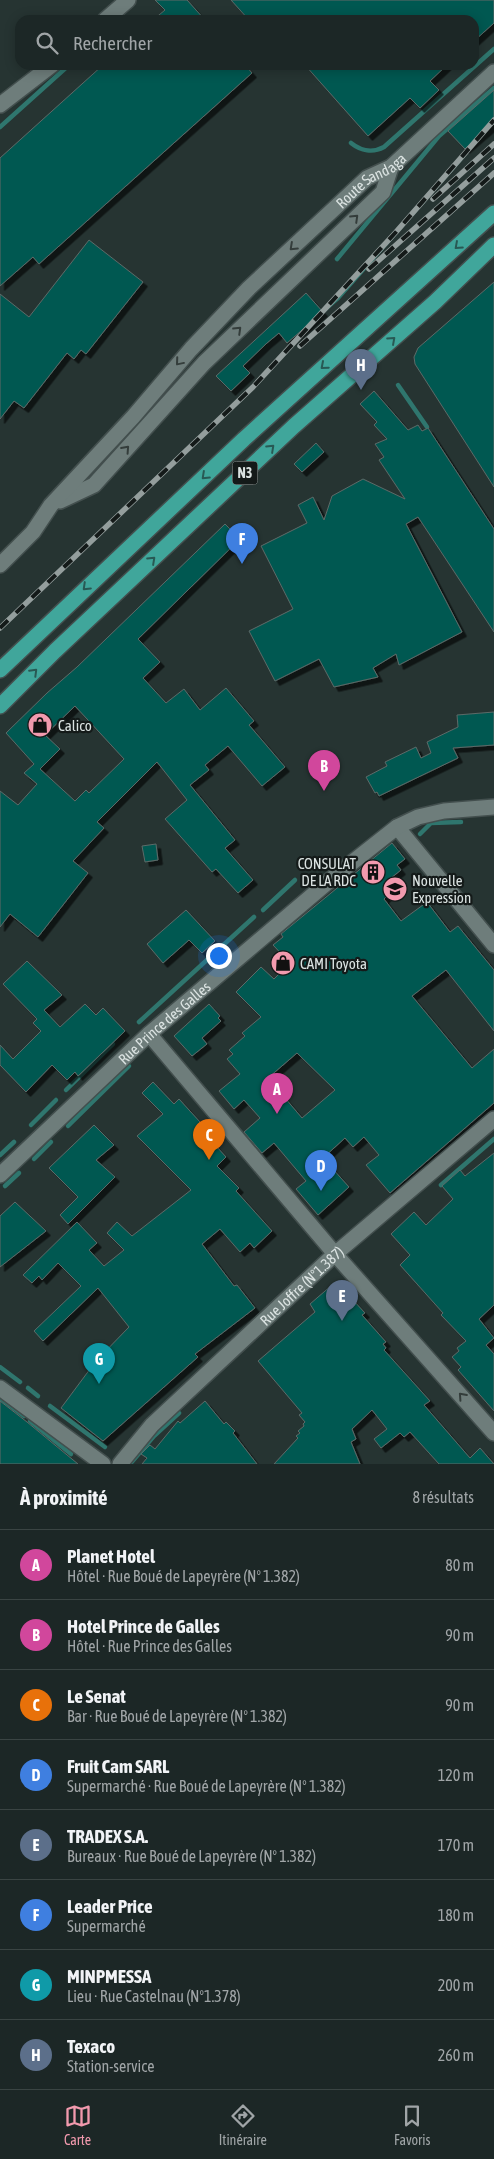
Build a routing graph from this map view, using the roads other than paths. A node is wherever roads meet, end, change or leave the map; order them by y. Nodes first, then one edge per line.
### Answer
1 (128, 0) edge
2 (111, 15) edge
3 (46, 70) edge
4 (494, 72) edge
5 (0, 105) edge
6 (391, 167) junction
7 (494, 213) edge
8 (494, 245) edge
9 (133, 417) junction
10 (144, 429) junction
11 (81, 474) junction
12 (94, 485) junction
13 (51, 504) junction
14 (0, 565) edge
15 (0, 670) edge
16 (0, 706) edge
17 (494, 807) edge
18 (397, 827) junction
19 (494, 944) edge
20 (149, 1034) junction
21 (494, 1118) edge
22 (0, 1175) edge
23 (335, 1254) junction
24 (0, 1388) edge
25 (494, 1433) edge
26 (103, 1464) edge
27 (120, 1464) edge

1 - 2 street
3 - 5 street
4 - 6 street, Route Sandaga
6 -> 9 street, Route Sandaga
10 -> 6 street
7 -> 15 highway, N3
16 -> 8 highway, N3
9 - 10 street
9 - 11 street, Route Sandaga
12 -> 10 street
11 - 12 street
11 - 13 street, Route Sandaga
12 - 13 street
13 - 14 street, Route Sandaga
17 - 18 street, Rue Prince des Galles
18 - 19 street
18 - 20 street, Rue Prince des Galles
20 - 22 street, Rue Prince des Galles
20 - 23 street
21 - 23 street, Rue Joffre (N°1.387)
25 -> 23 street
23 - 27 street, Rue Joffre (N°1.387)
24 - 26 street

